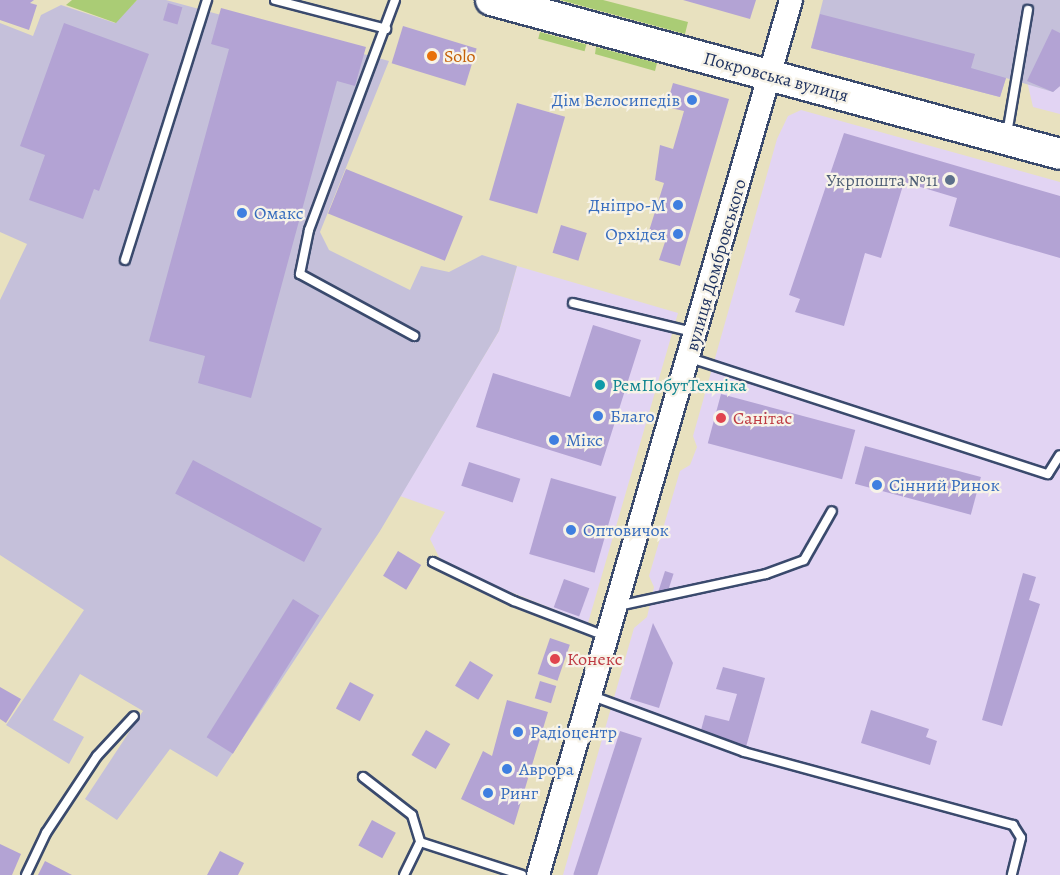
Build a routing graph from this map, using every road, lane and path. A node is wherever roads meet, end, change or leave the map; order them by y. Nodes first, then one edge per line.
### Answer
1 (207, 0) edge
2 (275, 0) edge
3 (395, 0) edge
4 (491, 0) edge
5 (791, 0) edge
6 (1028, 10) dead end
7 (386, 29) junction
8 (771, 75) junction
9 (1006, 139) junction
10 (1060, 154) edge
11 (125, 260) dead end
12 (573, 303) dead end
13 (696, 333) junction
14 (414, 336) dead end
15 (690, 358) junction
16 (1060, 455) edge
17 (832, 511) dead end
18 (433, 562) dead end
19 (617, 606) junction
20 (608, 637) junction
21 (592, 696) junction
22 (134, 716) dead end
23 (363, 777) dead end
24 (420, 842) junction
25 (26, 875) edge
26 (404, 875) edge
27 (522, 875) edge
28 (538, 875) edge
29 (1012, 875) edge

1 - 11 lane
2 - 7 lane
3 - 7 lane
4 - 8 highway, Покровська вулиця
5 - 8 street, вулиця Домбровського
6 - 9 lane
7 - 14 lane
8 - 9 highway, Покровська вулиця
8 - 13 street, вулиця Домбровського
9 - 10 highway, Покровська вулиця
12 - 13 lane
13 - 15 street, вулиця Домбровського
15 - 16 lane
15 - 19 street, вулиця Домбровського
17 - 19 lane
18 - 20 lane
19 - 20 street, вулиця Домбровського
20 - 21 street, вулиця Домбровського
21 - 28 street, вулиця Домбровського
21 - 29 lane
22 - 25 lane
23 - 24 lane
24 - 26 lane
24 - 27 lane

